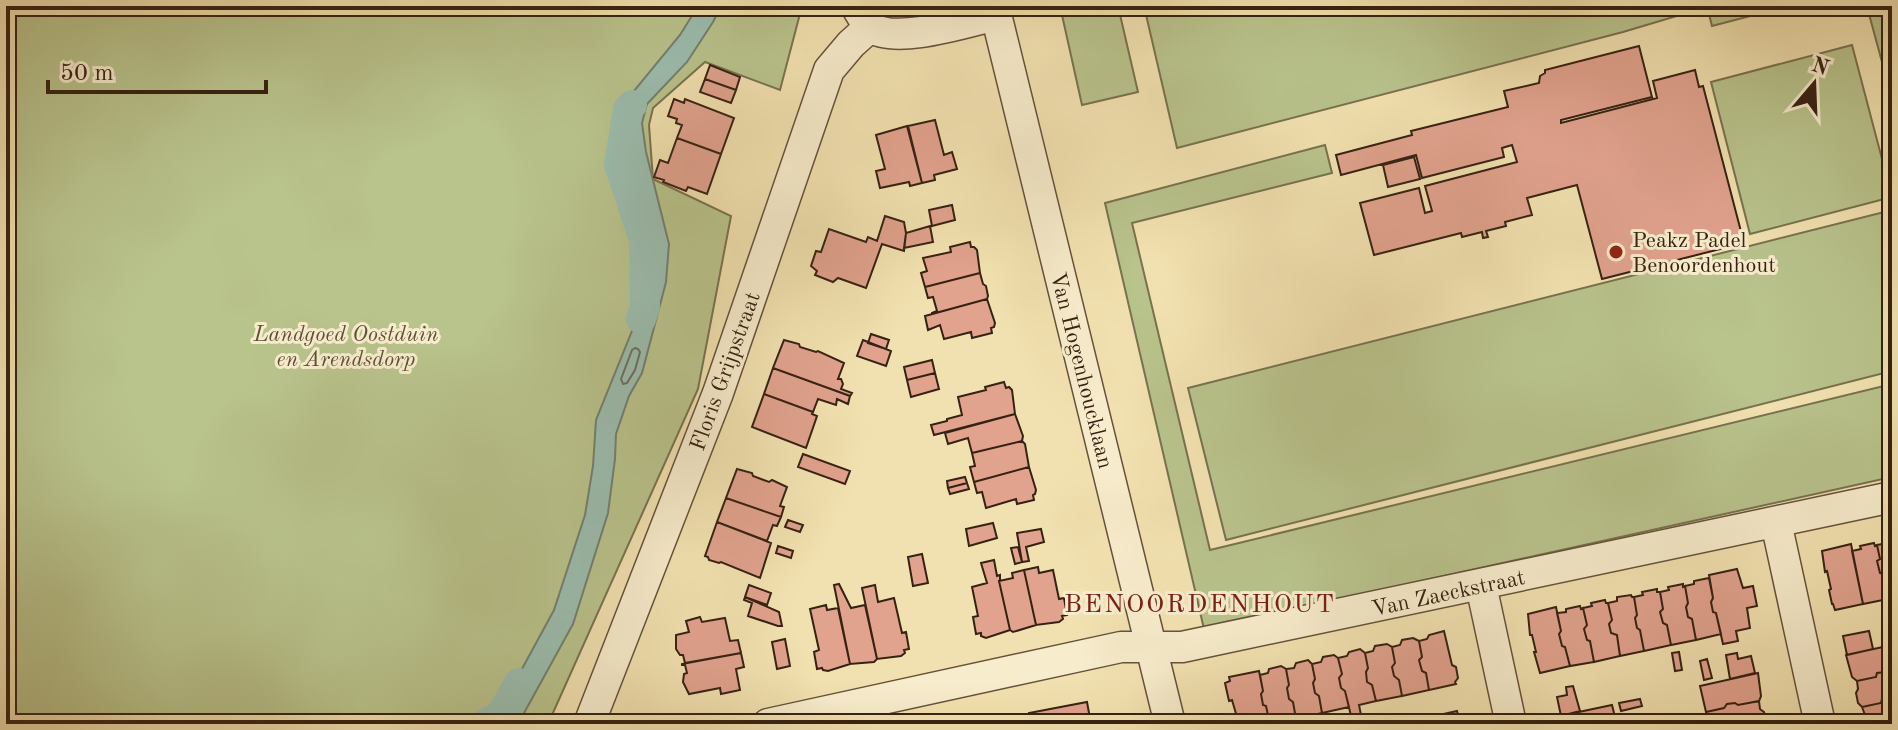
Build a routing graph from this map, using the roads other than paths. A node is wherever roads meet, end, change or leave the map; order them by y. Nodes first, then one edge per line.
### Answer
1 (995, 11) edge
2 (863, 16) edge
3 (1892, 497) edge
4 (1776, 522) junction
5 (1481, 585) junction
6 (1152, 647) junction
7 (834, 718) edge
8 (589, 724) edge
9 (768, 724) edge
10 (1170, 724) edge
11 (1511, 724) edge
12 (1820, 724) edge

1 - 2 street, Van Hogenhoucklaan
1 - 6 street, Van Hogenhoucklaan
2 - 8 street, Floris Grijpstraat
3 - 4 street, Van Zaeckstraat
4 - 5 street, Van Zaeckstraat
4 - 12 street
5 - 6 street, Van Zaeckstraat
5 - 11 street
6 - 7 street, Van Zaeckstraat
6 - 10 street, Van Hogenhoucklaan
7 - 9 street, Van Zaeckstraat

